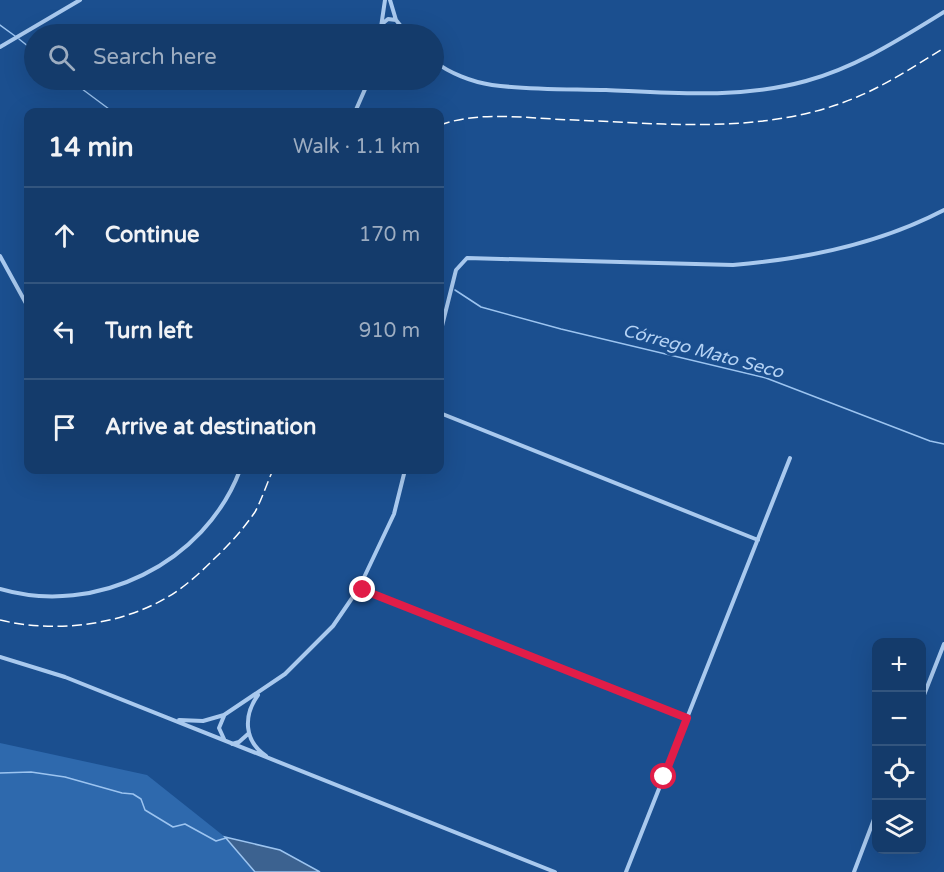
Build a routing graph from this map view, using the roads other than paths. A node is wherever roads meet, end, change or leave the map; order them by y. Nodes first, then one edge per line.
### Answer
1 (80, 0) edge
2 (385, 0) edge
3 (390, 0) edge
4 (944, 12) edge
5 (396, 20) junction
6 (39, 24) edge
7 (382, 24) edge
8 (384, 24) edge
9 (398, 24) edge
10 (24, 33) edge
11 (0, 47) edge
12 (444, 66) edge
13 (365, 90) edge
14 (357, 108) edge
15 (944, 210) edge
16 (0, 256) edge
17 (24, 299) edge
18 (444, 318) edge
19 (444, 415) edge
20 (790, 458) dead end
21 (238, 474) edge
22 (404, 474) edge
23 (758, 540) junction
24 (358, 588) junction
25 (0, 589) edge
26 (944, 644) edge
27 (0, 657) edge
28 (260, 692) junction
29 (924, 692) edge
30 (235, 709) junction
31 (224, 715) junction
32 (247, 715) junction
33 (687, 718) junction
34 (173, 720) junction
35 (248, 733) junction
36 (224, 740) junction
37 (232, 744) junction
38 (272, 759) junction
39 (872, 825) edge
40 (555, 872) edge
41 (626, 872) edge
42 (854, 872) edge

1 - 6 street
2 - 7 street
3 - 5 street
4 - 12 street
5 - 8 street
5 - 9 street
10 - 11 street
13 - 14 street
15 - 18 street
16 - 17 street
19 - 23 street
20 - 23 street
21 - 25 street
22 - 24 street
23 - 33 street
24 - 28 street
24 - 33 street
26 - 29 street
27 - 34 street
28 - 30 street
28 - 32 street
30 - 31 street
30 - 32 street
31 - 34 street
31 - 36 street
32 - 35 street
33 - 41 street
34 - 36 street
35 - 37 street
35 - 38 street
36 - 37 street
37 - 38 street
38 - 40 street
39 - 42 street

